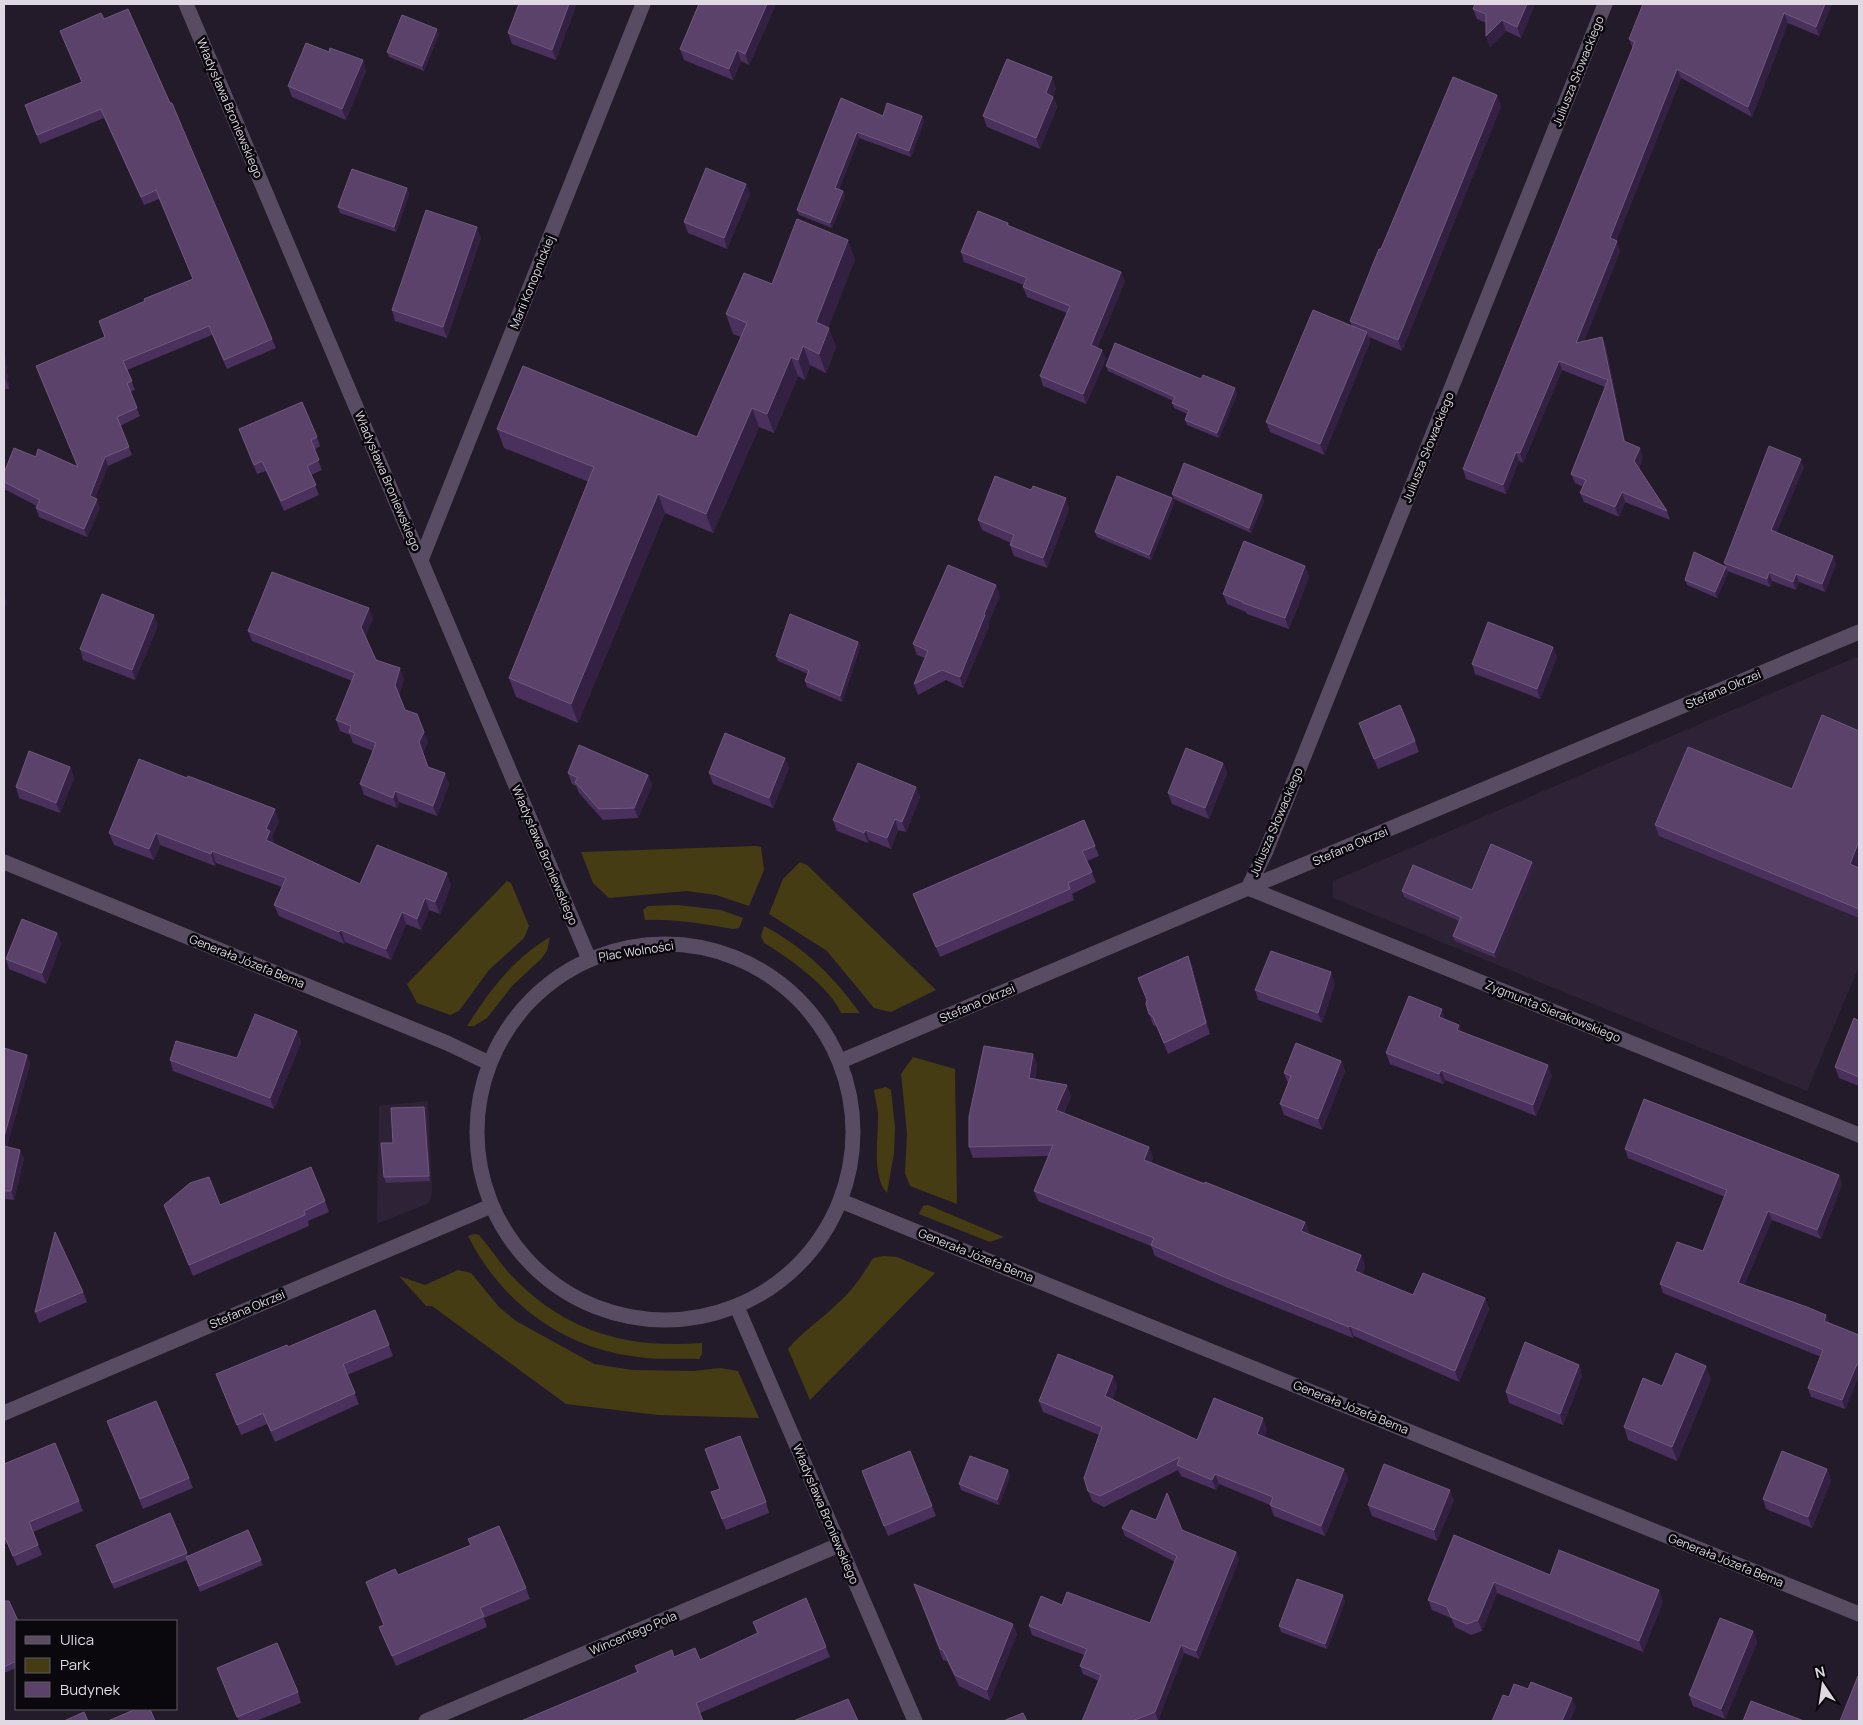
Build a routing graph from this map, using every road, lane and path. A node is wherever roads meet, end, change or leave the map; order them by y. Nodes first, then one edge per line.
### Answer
1 (186, 4) edge
2 (643, 4) edge
3 (1605, 4) edge
4 (421, 560) junction
5 (1859, 632) edge
6 (4, 862) edge
7 (1248, 888) junction
8 (589, 959) junction
9 (841, 1061) junction
10 (489, 1063) junction
11 (1859, 1135) edge
12 (842, 1201) junction
13 (491, 1206) junction
14 (737, 1307) junction
15 (4, 1413) edge
16 (839, 1544) junction
17 (1859, 1614) edge
18 (426, 1721) edge
19 (916, 1721) edge

1 - 4 street, Władysława Broniewskiego
2 - 4 street, Marii Konopnickiej
3 - 7 street, Juliusza Słowackiego
4 - 8 street, Władysława Broniewskiego
5 - 7 street, Stefana Okrzei
6 - 10 street, Generała Józefa Bema
7 - 9 street, Stefana Okrzei
7 - 11 street, Zygmunta Sierakowskiego
8 - 9 street, Plac Wolności
8 - 10 street, Plac Wolności
9 - 12 street, Plac Wolności
10 - 13 street, Plac Wolności
12 - 14 street, Plac Wolności
12 - 17 street, Generała Józefa Bema
13 - 14 street, Plac Wolności
13 - 15 street, Stefana Okrzei
14 - 16 street, Władysława Broniewskiego
16 - 18 street, Wincentego Pola
16 - 19 street, Władysława Broniewskiego

